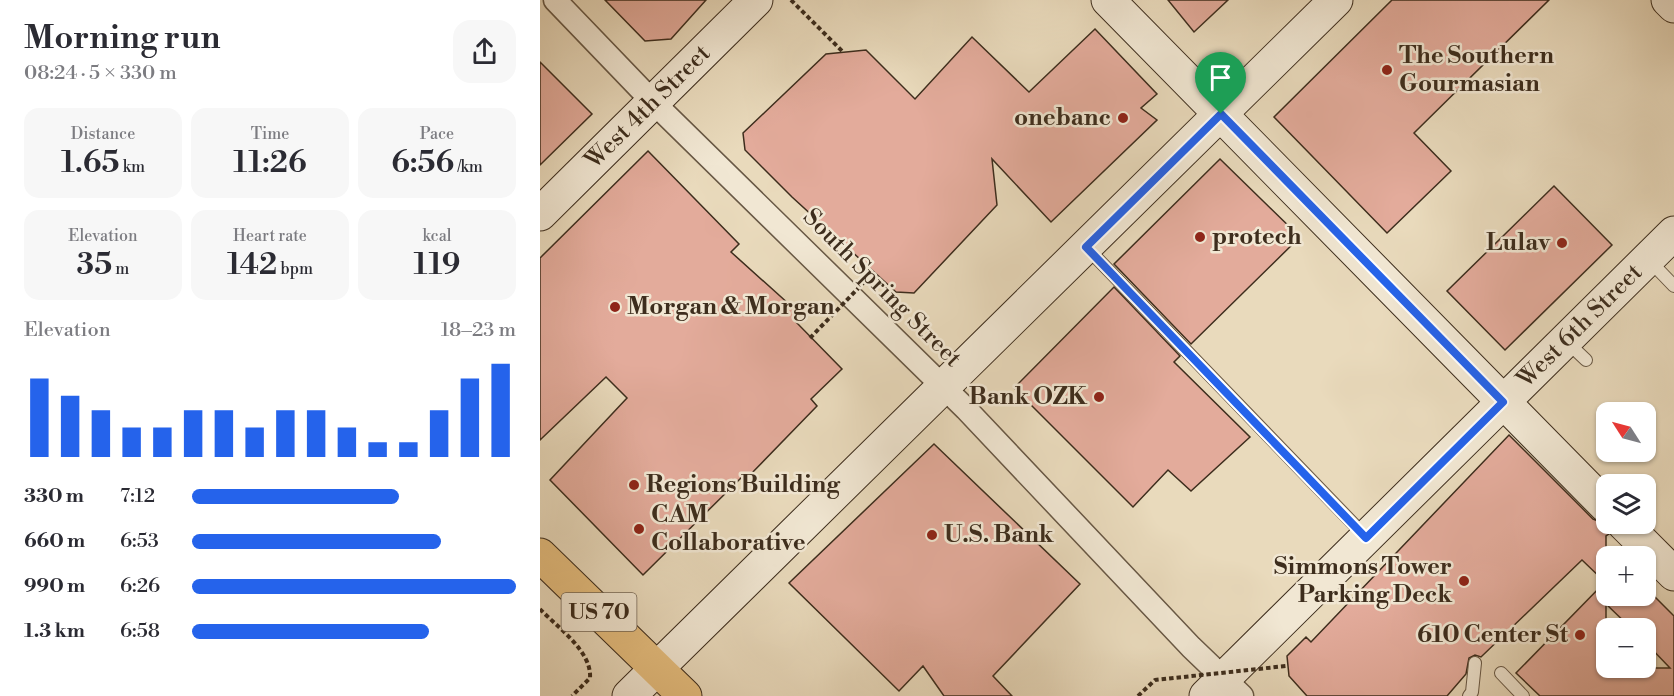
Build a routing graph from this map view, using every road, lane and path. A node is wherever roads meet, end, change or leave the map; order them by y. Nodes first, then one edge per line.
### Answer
1 (555, 0) edge
2 (756, 0) edge
3 (791, 0) edge
4 (1108, 0) edge
5 (1336, 0) edge
6 (1668, 0) edge
7 (1674, 6) edge
8 (843, 52) dead end
9 (653, 102) junction
10 (1221, 114) junction
11 (540, 214) edge
12 (1674, 233) edge
13 (1086, 247) junction
14 (1648, 259) junction
15 (873, 273) dead end
16 (1674, 286) edge
17 (810, 338) dead end
18 (942, 386) junction
19 (1503, 402) junction
20 (1596, 496) edge
21 (1634, 534) edge
22 (1366, 538) junction
23 (540, 555) edge
24 (1674, 574) edge
25 (540, 609) edge
26 (1475, 663) dead end
27 (1286, 666) dead end
28 (657, 669) junction
29 (1501, 673) dead end
30 (1224, 690) edge
31 (572, 696) edge
32 (629, 696) edge
33 (685, 696) edge
34 (1138, 696) edge
35 (1469, 696) edge
36 (1523, 696) edge

1 - 9 street, South Spring Street
2 - 9 street, West 4th Street
3 - 8 path
4 - 10 street
5 - 10 street
6 - 7 street
9 - 11 street, West 4th Street
9 - 18 street, South Spring Street
10 - 13 street
10 - 19 street
12 - 14 street, West 6th Street
13 - 18 street
13 - 22 lane
14 - 16 lane
14 - 19 street, West 6th Street
15 - 17 path, bridge
18 - 28 street
18 - 30 street, South Spring Street
19 - 20 street
19 - 22 street, West 6th Street
21 - 24 street
22 - 30 street, West 6th Street
23 - 28 main road, US 70
25 - 31 path
26 - 35 lane
27 - 34 path, bridge
28 - 32 street
28 - 33 main road, US 70
29 - 36 lane

